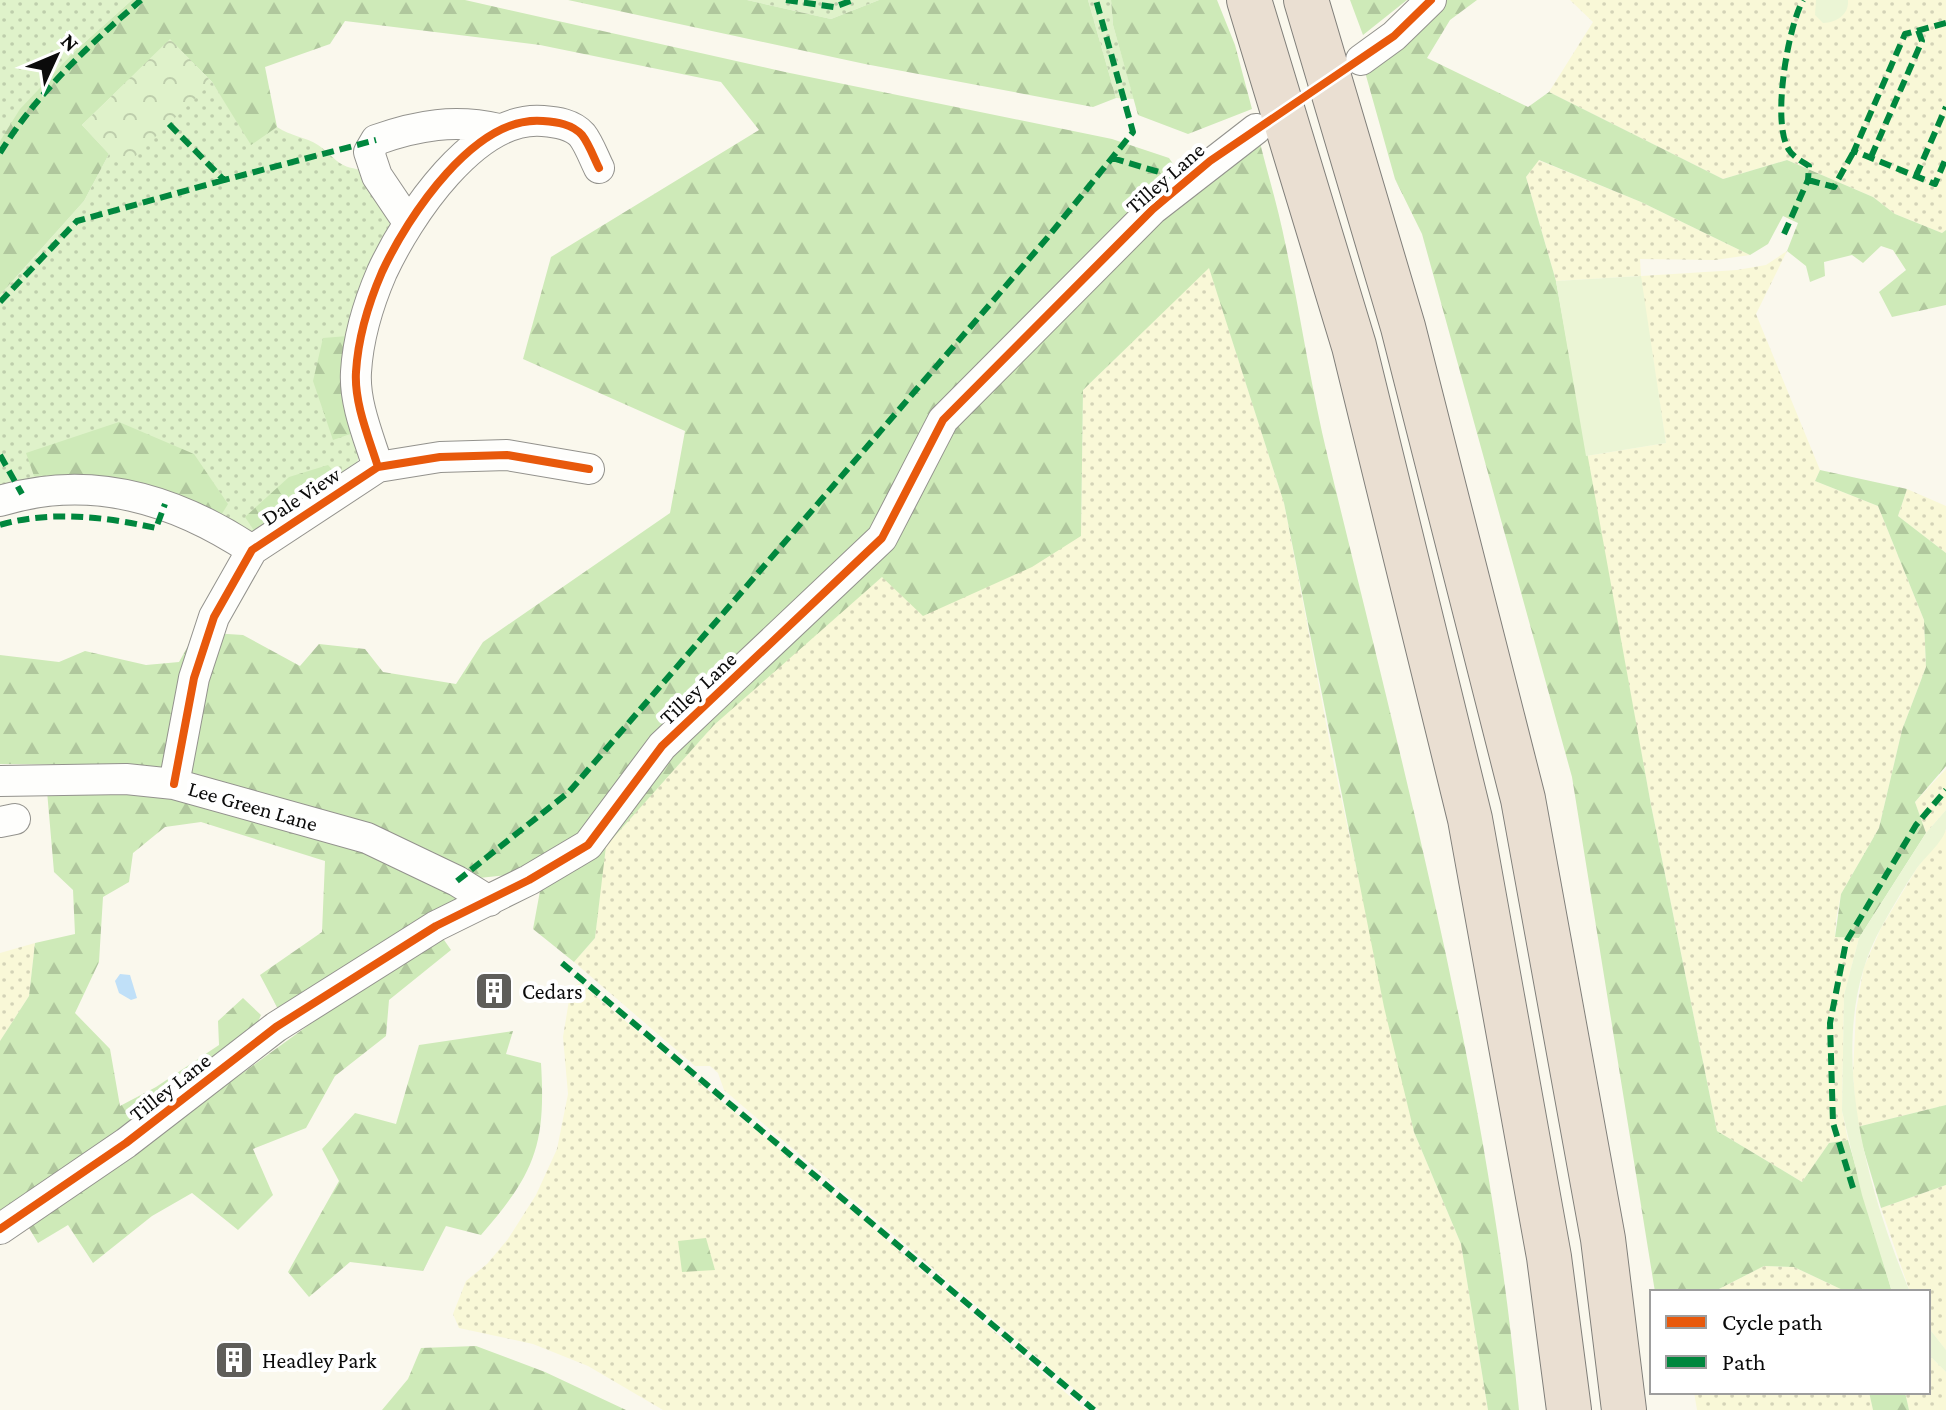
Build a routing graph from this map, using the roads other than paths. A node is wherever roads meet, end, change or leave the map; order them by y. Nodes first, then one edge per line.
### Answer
1 (1249, 0) edge
2 (1306, 0) edge
3 (1431, 0) edge
4 (1361, 60) dead end
5 (499, 129) junction
6 (1256, 129) dead end
7 (599, 168) dead end
8 (408, 222) junction
9 (378, 467) junction
10 (589, 469) dead end
11 (0, 501) edge
12 (252, 550) junction
13 (0, 781) edge
14 (174, 784) junction
15 (489, 901) junction
16 (0, 1229) edge
17 (1569, 1410) edge
18 (1624, 1410) edge

1 - 17 highway
2 - 18 highway
3 - 4 street
5 - 7 street
5 - 8 street
5 - 8 street
6 - 15 street, Tilley Lane
8 - 9 street
9 - 10 street, Dale View
9 - 12 street, Dale View
11 - 12 street, Dale View
12 - 14 street, Dale View
13 - 14 street, Lee Green Lane
14 - 15 street, Lee Green Lane
15 - 16 street, Tilley Lane

